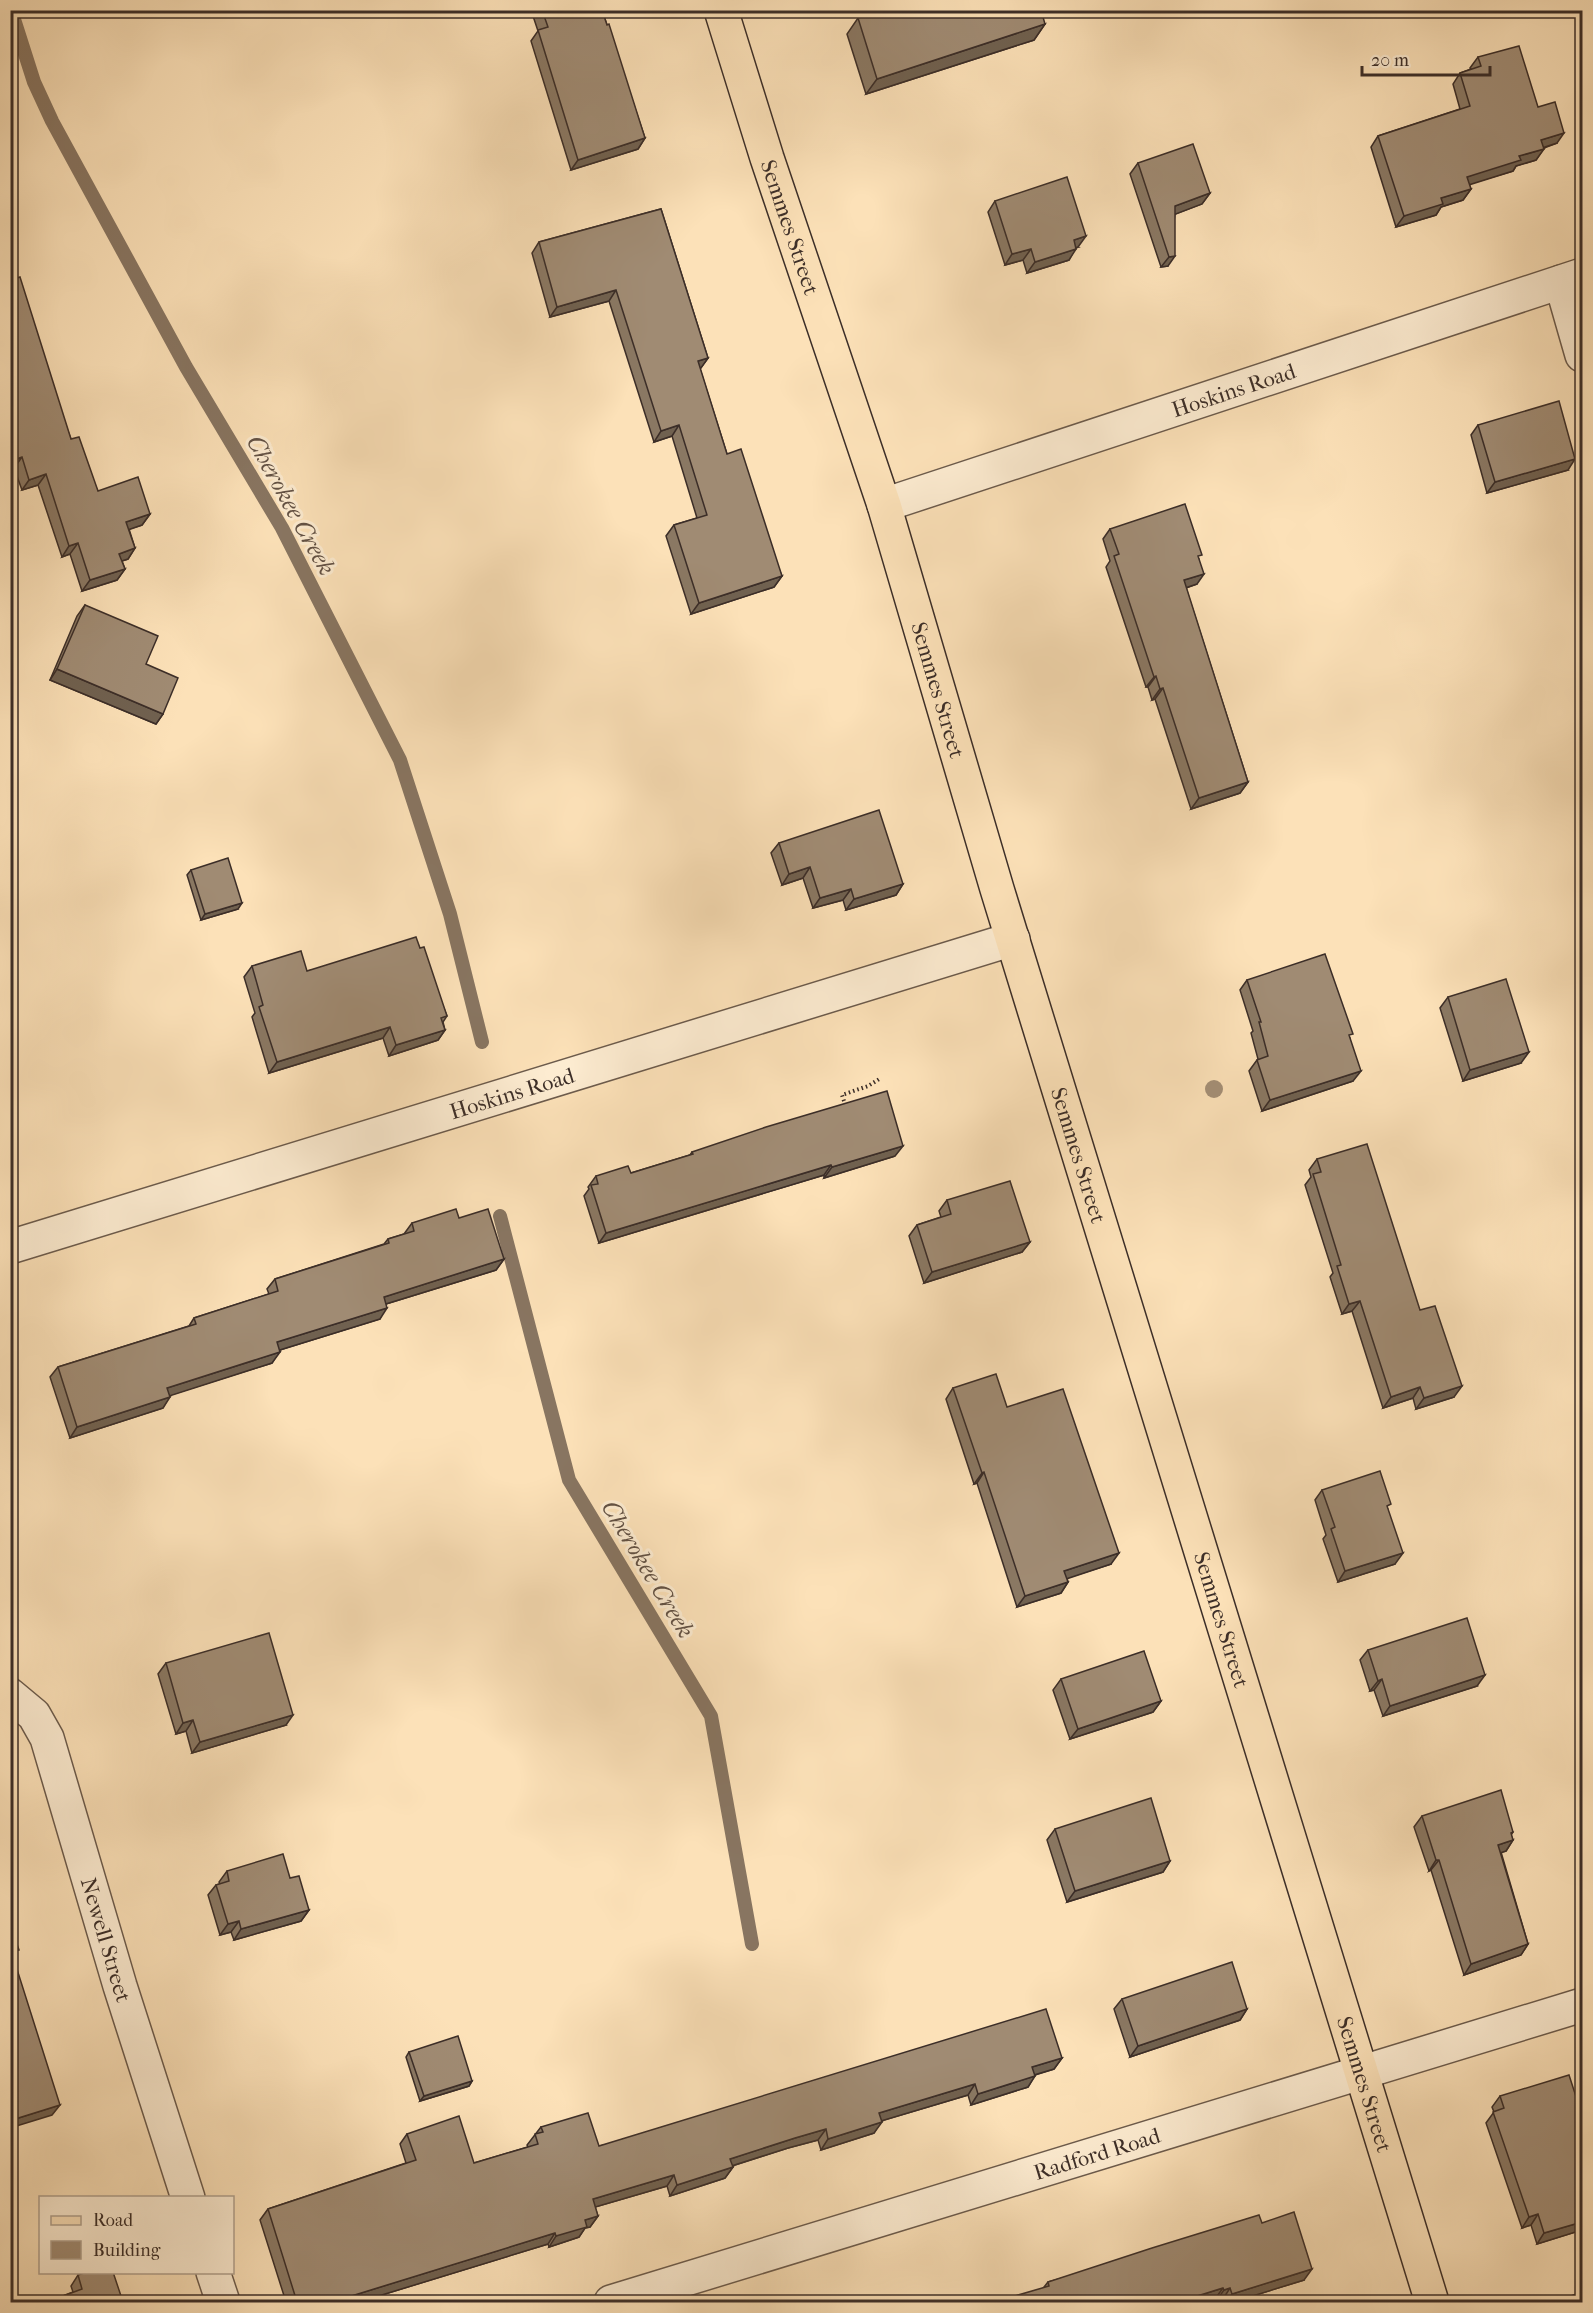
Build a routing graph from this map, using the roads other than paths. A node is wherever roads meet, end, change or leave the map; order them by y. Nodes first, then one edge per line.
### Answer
1 (721, 10) edge
2 (1572, 279) edge
3 (1582, 355) edge
4 (884, 505) junction
5 (1012, 939) junction
6 (10, 1247) edge
7 (10, 1695) edge
8 (1582, 2005) edge
9 (1362, 2074) junction
10 (187, 2196) edge
11 (214, 2274) edge
12 (224, 2302) edge
13 (611, 2302) edge
14 (1432, 2302) edge

1 - 4 main road, Semmes Street
2 - 3 street
2 - 4 street, Hoskins Road
4 - 5 main road, Semmes Street
5 - 6 street, Hoskins Road
5 - 9 main road, Semmes Street
7 - 10 street, Newell Street
8 - 9 street, Radford Road
9 - 13 street, Radford Road
9 - 14 main road, Semmes Street
11 - 12 street

